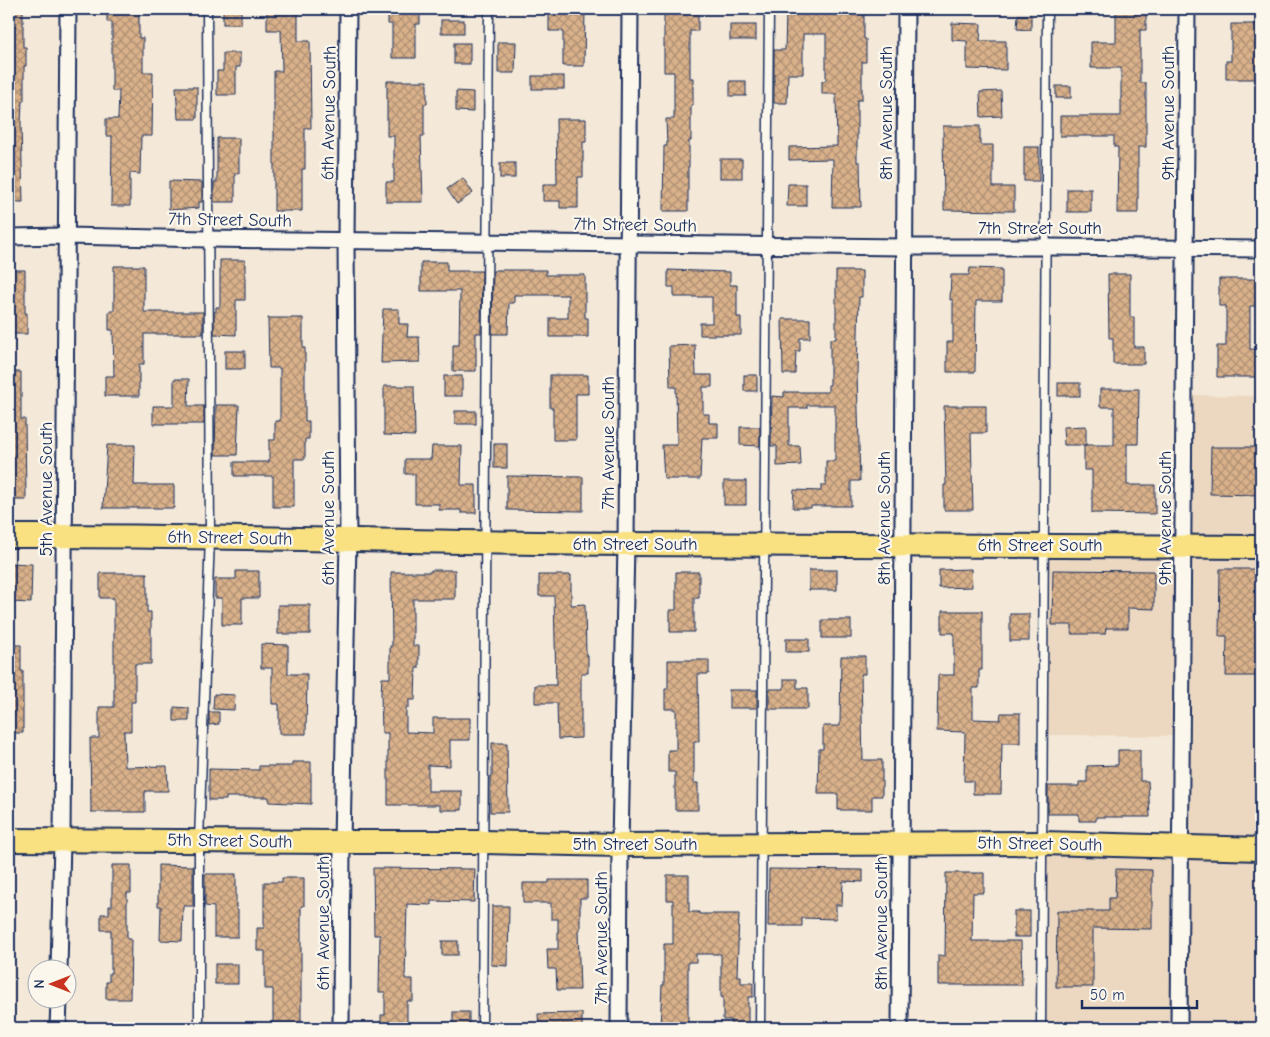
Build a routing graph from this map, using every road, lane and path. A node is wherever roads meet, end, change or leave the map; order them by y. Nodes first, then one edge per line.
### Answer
1 (68, 9) edge
2 (207, 9) edge
3 (348, 9) edge
4 (489, 9) edge
5 (630, 9) edge
6 (769, 9) edge
7 (906, 9) edge
8 (1047, 9) edge
9 (1187, 9) edge
10 (66, 236) junction
11 (9, 237) edge
12 (207, 239) junction
13 (346, 240) junction
14 (487, 242) junction
15 (628, 243) junction
16 (767, 245) junction
17 (904, 247) junction
18 (1046, 247) junction
19 (1186, 248) junction
20 (1261, 250) edge
21 (9, 536) edge
22 (64, 536) junction
23 (210, 536) junction
24 (348, 541) junction
25 (486, 542) junction
26 (626, 544) junction
27 (766, 544) junction
28 (903, 544) junction
29 (1045, 545) junction
30 (1183, 546) junction
31 (1261, 547) edge
32 (9, 840) edge
33 (62, 840) junction
34 (199, 840) junction
35 (342, 842) junction
36 (483, 842) junction
37 (900, 843) junction
38 (1042, 843) junction
39 (762, 844) junction
40 (620, 845) junction
41 (1181, 846) junction
42 (1261, 849) edge
43 (60, 960) edge
44 (59, 1010) edge
45 (58, 1028) edge
46 (198, 1028) edge
47 (342, 1028) edge
48 (482, 1028) edge
49 (620, 1028) edge
50 (760, 1028) edge
51 (900, 1028) edge
52 (1041, 1028) edge
53 (1180, 1028) edge

1 - 10 street, 5th Avenue South
2 - 12 lane
3 - 13 street, 6th Avenue South
4 - 14 lane
5 - 15 street, 7th Avenue South
6 - 16 lane
7 - 17 street, 8th Avenue South
8 - 18 lane
9 - 19 street, 9th Avenue South
10 - 11 street, 7th Street South
10 - 12 street, 7th Street South
10 - 22 street, 5th Avenue South
12 - 13 street, 7th Street South
12 - 23 lane
13 - 14 street, 7th Street South
13 - 24 street, 6th Avenue South
14 - 15 street, 7th Street South
14 - 25 lane
15 - 16 street, 7th Street South
15 - 26 street, 7th Avenue South
16 - 17 street, 7th Street South
16 - 27 lane
17 - 18 street, 7th Street South
17 - 28 street, 8th Avenue South
18 - 19 street, 7th Street South
18 - 29 lane
19 - 20 street, 7th Street South
19 - 30 street, 9th Avenue South
21 - 22 main road, 6th Street South
22 - 23 main road, 6th Street South
22 - 33 street, 5th Avenue South
23 - 24 main road, 6th Street South
23 - 34 lane
24 - 25 main road, 6th Street South
24 - 35 street, 6th Avenue South
25 - 26 main road, 6th Street South
25 - 36 lane
26 - 27 main road, 6th Street South
26 - 40 street, 7th Avenue South
27 - 28 main road, 6th Street South
27 - 39 lane
28 - 29 main road, 6th Street South
28 - 37 street, 8th Avenue South
29 - 30 main road, 6th Street South
29 - 38 lane
30 - 31 main road, 6th Street South
30 - 41 street, 9th Avenue South
32 - 33 main road, 5th Street South
33 - 34 main road, 5th Street South
33 - 43 street, 5th Avenue South
34 - 35 main road, 5th Street South
34 - 46 lane
35 - 36 main road, 5th Street South
35 - 47 street, 6th Avenue South
36 - 40 main road, 5th Street South
36 - 48 lane
37 - 38 main road, 5th Street South
37 - 39 main road, 5th Street South
37 - 51 street, 8th Avenue South
38 - 41 main road, 5th Street South
38 - 52 lane
39 - 40 main road, 5th Street South
39 - 50 lane
40 - 49 street, 7th Avenue South
41 - 42 main road, 5th Street South
41 - 53 street, 9th Avenue South
44 - 45 street

